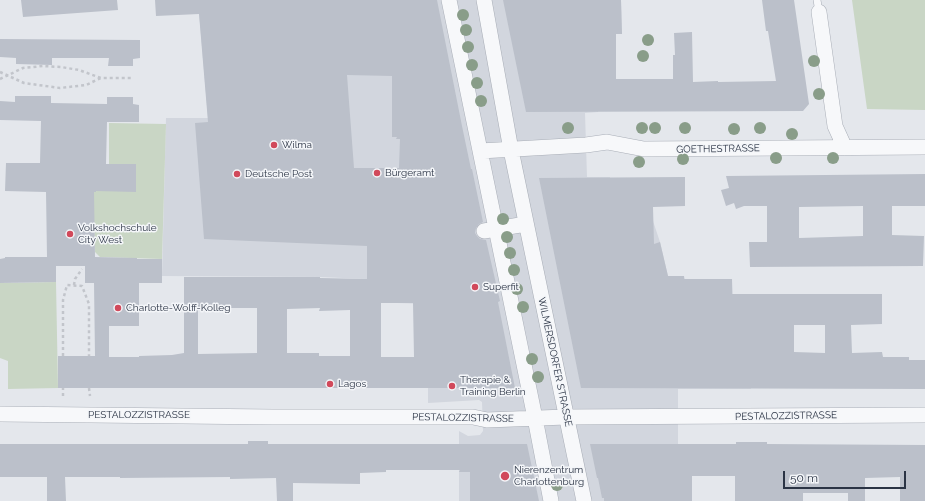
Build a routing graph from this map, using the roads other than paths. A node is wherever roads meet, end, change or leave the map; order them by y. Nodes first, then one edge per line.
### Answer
1 (450, 0) edge
2 (484, 0) edge
3 (818, 6) edge
4 (925, 147) edge
5 (845, 148) junction
6 (511, 150) junction
7 (480, 151) junction
8 (526, 224) junction
9 (490, 230) junction
10 (0, 414) edge
11 (925, 415) edge
12 (566, 417) junction
13 (535, 418) junction
14 (551, 501) edge
15 (584, 501) edge

1 - 7 street
2 - 6 street, WILMERSDORFER STRASSE
3 - 5 street
4 - 5 street, GOETHESTRASSE
5 - 6 street, GOETHESTRASSE
6 - 7 street
6 - 8 street, WILMERSDORFER STRASSE
7 - 9 street
8 - 9 street
8 - 12 street, WILMERSDORFER STRASSE
9 - 13 street
10 - 13 street, PESTALOZZISTRASSE
11 - 12 street, PESTALOZZISTRASSE
12 - 13 street, PESTALOZZISTRASSE
12 - 15 street, WILMERSDORFER STRASSE
13 - 14 street

